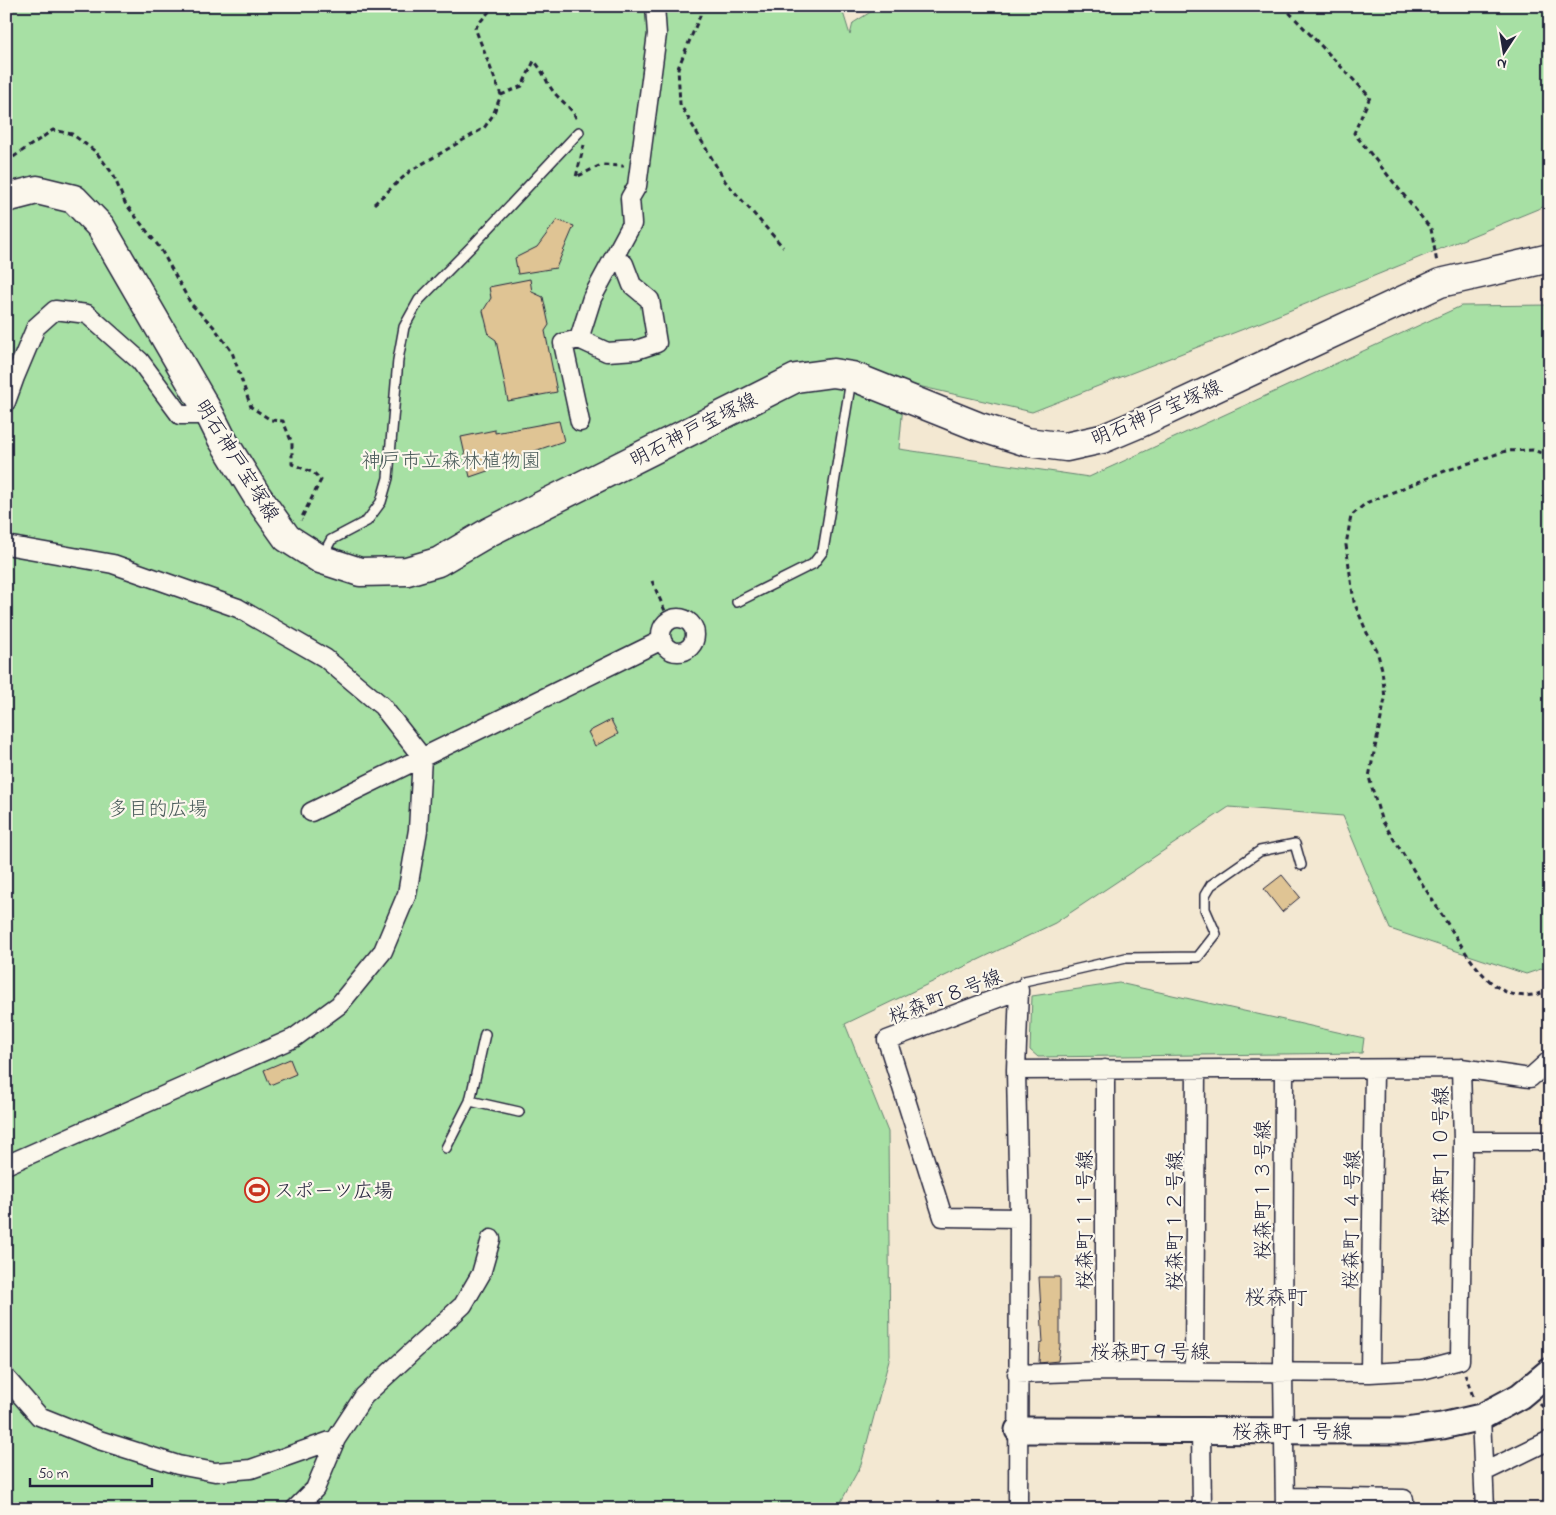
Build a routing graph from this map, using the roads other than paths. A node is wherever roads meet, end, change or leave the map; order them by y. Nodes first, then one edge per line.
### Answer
1 (655, 6) edge
2 (579, 132) dead end
3 (6, 198) edge
4 (1550, 258) edge
5 (612, 262) junction
6 (579, 339) junction
7 (852, 376) junction
8 (6, 402) edge
9 (210, 415) junction
10 (580, 422) dead end
11 (6, 545) edge
12 (320, 559) junction
13 (737, 602) dead end
14 (662, 640) junction
15 (422, 757) junction
16 (311, 812) dead end
17 (1301, 865) dead end
18 (1019, 990) junction
19 (485, 1034) dead end
20 (1550, 1060) edge
21 (1374, 1068) junction
22 (1461, 1068) junction
23 (1105, 1069) junction
24 (1284, 1069) junction
25 (1016, 1070) junction
26 (1196, 1070) junction
27 (470, 1101) junction
28 (519, 1112) dead end
29 (1462, 1141) junction
30 (1550, 1141) edge
31 (446, 1148) dead end
32 (6, 1165) edge
33 (1019, 1218) junction
34 (492, 1239) dead end
35 (1105, 1371) junction
36 (1550, 1371) edge
37 (1194, 1372) junction
38 (1283, 1372) junction
39 (1370, 1373) junction
40 (1017, 1374) junction
41 (6, 1378) edge
42 (1481, 1417) junction
43 (1018, 1430) junction
44 (1200, 1430) junction
45 (1284, 1431) junction
46 (336, 1439) junction
47 (1550, 1440) edge
48 (1484, 1472) junction
49 (1285, 1503) edge
50 (295, 1509) edge
51 (1018, 1509) edge
52 (1202, 1509) edge
53 (1404, 1509) edge
54 (1485, 1509) edge

1 - 5 street
2 - 12 lane
3 - 9 main road, 明石神戸宝塚線
4 - 7 main road, 明石神戸宝塚線
5 - 6 street
5 - 6 street
6 - 10 street
7 - 12 main road, 明石神戸宝塚線
7 - 13 lane
8 - 9 street
9 - 12 main road, 明石神戸宝塚線
11 - 15 street
14 - 14 street
14 - 15 street
15 - 16 street
15 - 32 street
17 - 18 lane
18 - 25 street, 桜森町８号線
18 - 33 street, 桜森町８号線
19 - 27 lane
20 - 22 street
21 - 22 street, 桜森町１０号線
21 - 24 street, 桜森町１０号線
21 - 39 street, 桜森町１４号線
22 - 29 street, 桜森町１０号線
23 - 25 street, 桜森町１０号線
23 - 26 street, 桜森町１０号線
23 - 35 street, 桜森町１１号線
24 - 26 street, 桜森町１０号線
24 - 38 street, 桜森町１３号線
25 - 33 street, 桜森町８号線
26 - 37 street, 桜森町１２号線
27 - 28 lane
27 - 31 lane
29 - 30 street
29 - 39 street, 桜森町１０号線
33 - 40 street, 桜森町８号線
34 - 46 street
35 - 37 street, 桜森町９号線
35 - 40 street, 桜森町９号線
36 - 42 street, 桜森町１号線
37 - 38 street, 桜森町９号線
38 - 39 street
38 - 45 street, 桜森町１３号線
40 - 43 street, 桜森町８号線
41 - 46 street
42 - 45 street, 桜森町１号線
42 - 48 street
43 - 44 street, 桜森町１号線
43 - 51 street, 桜森町８号線
44 - 45 street, 桜森町１号線
44 - 52 street
45 - 49 street, 桜森町１３号線
46 - 50 street
47 - 48 street
48 - 54 street
49 - 53 street

